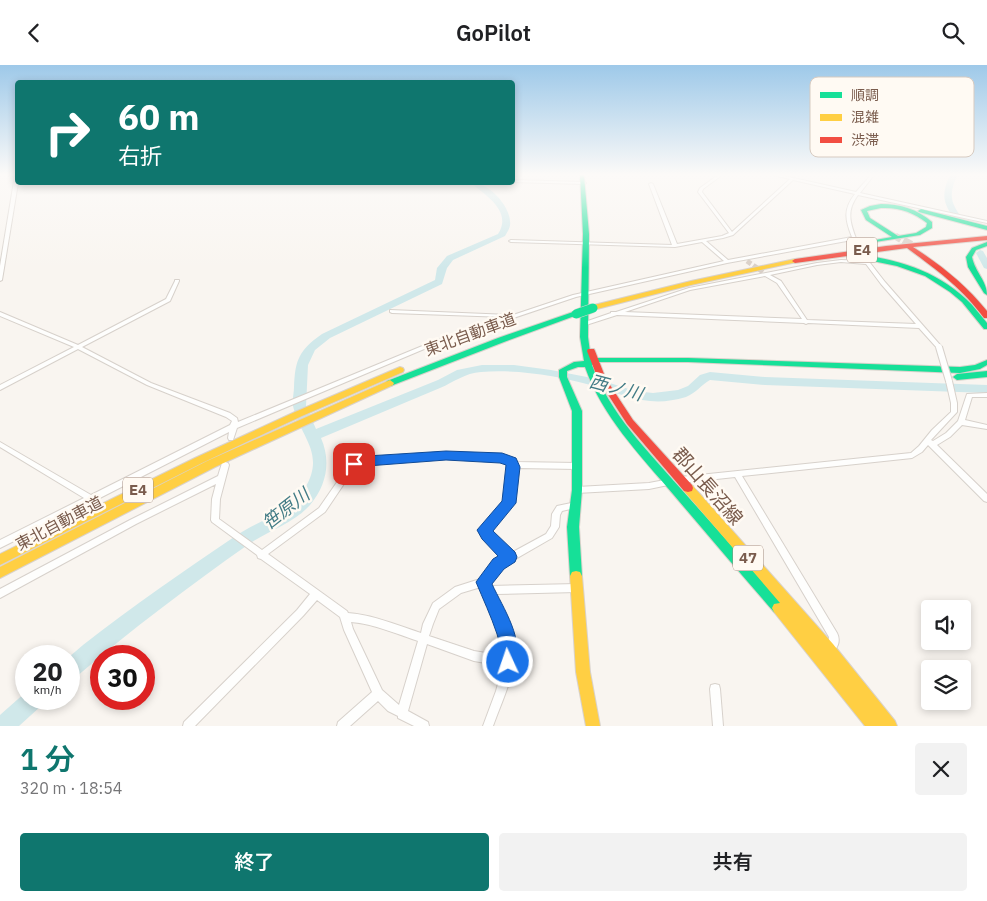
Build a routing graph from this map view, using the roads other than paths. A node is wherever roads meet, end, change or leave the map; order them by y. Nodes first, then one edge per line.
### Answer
1 (12, 206) edge
2 (584, 206) edge
3 (659, 206) edge
4 (711, 206) edge
5 (763, 206) edge
6 (851, 206) edge
7 (865, 206) edge
8 (898, 206) edge
9 (916, 206) edge
10 (987, 222) edge
11 (987, 227) edge
12 (732, 234) junction
13 (987, 234) edge
14 (987, 238) edge
15 (511, 241) dead end
16 (703, 241) junction
17 (586, 243) junction
18 (987, 244) edge
19 (675, 246) junction
20 (789, 257) junction
21 (727, 261) junction
22 (739, 271) junction
23 (765, 273) junction
24 (0, 280) edge
25 (177, 281) dead end
26 (987, 293) edge
27 (590, 301) junction
28 (987, 307) edge
29 (576, 310) junction
30 (392, 311) dead end
31 (613, 313) junction
32 (2, 316) edge
33 (987, 316) edge
34 (512, 317) junction
35 (806, 322) junction
36 (584, 324) junction
37 (921, 326) junction
38 (987, 327) edge
39 (78, 347) junction
40 (987, 362) edge
41 (593, 364) junction
42 (987, 374) edge
43 (0, 389) edge
44 (987, 395) edge
45 (961, 422) junction
46 (235, 427) junction
47 (987, 427) edge
48 (231, 439) dead end
49 (930, 443) junction
50 (0, 444) edge
51 (224, 465) dead end
52 (513, 465) junction
53 (577, 466) junction
54 (737, 474) junction
55 (221, 478) junction
56 (675, 481) junction
57 (577, 490) junction
58 (91, 499) junction
59 (987, 499) edge
60 (576, 505) junction
61 (0, 544) edge
62 (259, 554) junction
63 (510, 557) junction
64 (0, 560) edge
65 (0, 573) edge
66 (486, 586) junction
67 (577, 588) junction
68 (0, 594) edge
69 (316, 594) junction
70 (346, 617) junction
71 (424, 638) junction
72 (828, 649) junction
73 (817, 655) junction
74 (508, 662) junction
75 (714, 689) dead end
76 (378, 694) junction
77 (402, 714) junction
78 (188, 726) edge
79 (342, 726) edge
80 (424, 726) edge
81 (488, 726) edge
82 (593, 726) edge
83 (718, 726) edge
84 (874, 726) edge
85 (890, 726) edge

1 - 24 street
2 - 17 main road, 郡山長沼線 / 47
3 - 19 street
4 - 12 street
5 - 12 street
6 - 21 street
7 - 20 main road
8 - 11 main road
9 - 10 street
12 - 16 street
13 - 20 main road, 東北自動車道 / E4
14 - 22 main road, 東北自動車道 / E4
15 - 17 street
16 - 19 street
16 - 21 street
17 - 19 street
17 - 27 main road, 郡山長沼線 / 47
18 - 26 main road
20 - 27 main road, 東北自動車道 / E4
21 - 27 street
22 - 27 main road, 東北自動車道 / E4
22 - 38 main road
23 - 31 street
23 - 35 street
23 - 37 street
25 - 39 street
27 - 29 main road, 東北自動車道 / E4
27 - 34 street
27 - 36 main road, 郡山長沼線 / 47
28 - 33 main road
29 - 64 main road, 東北自動車道 / E4
29 - 65 main road, 東北自動車道 / E4
30 - 34 street
31 - 35 street
31 - 36 street
32 - 39 street
34 - 46 street
35 - 37 street
36 - 41 main road, 郡山長沼線 / 47
37 - 49 street, bridge
39 - 43 street
39 - 46 street
40 - 41 main road
41 - 42 main road
41 - 53 main road
41 - 56 main road, 郡山長沼線 / 47
44 - 45 street
45 - 47 street
45 - 49 street
46 - 48 street
46 - 58 street
49 - 54 street
49 - 59 street
50 - 58 street
51 - 55 street
52 - 53 street
52 - 62 street
52 - 63 street
53 - 57 main road
54 - 56 street
54 - 72 street
55 - 62 street
55 - 68 street
56 - 57 street
56 - 72 main road, 郡山長沼線 / 47
56 - 73 main road, 郡山長沼線 / 47
57 - 60 main road
58 - 61 street
60 - 63 street
60 - 67 main road
62 - 69 street
63 - 66 street
66 - 67 street
66 - 71 street
66 - 74 street
67 - 82 main road
69 - 70 street
69 - 78 street
70 - 71 street
70 - 76 street
71 - 74 street
71 - 77 street
72 - 73 street
72 - 85 main road, 郡山長沼線 / 47
73 - 84 main road, 郡山長沼線 / 47
74 - 81 street
75 - 83 street
76 - 77 street
76 - 79 street
77 - 80 street

